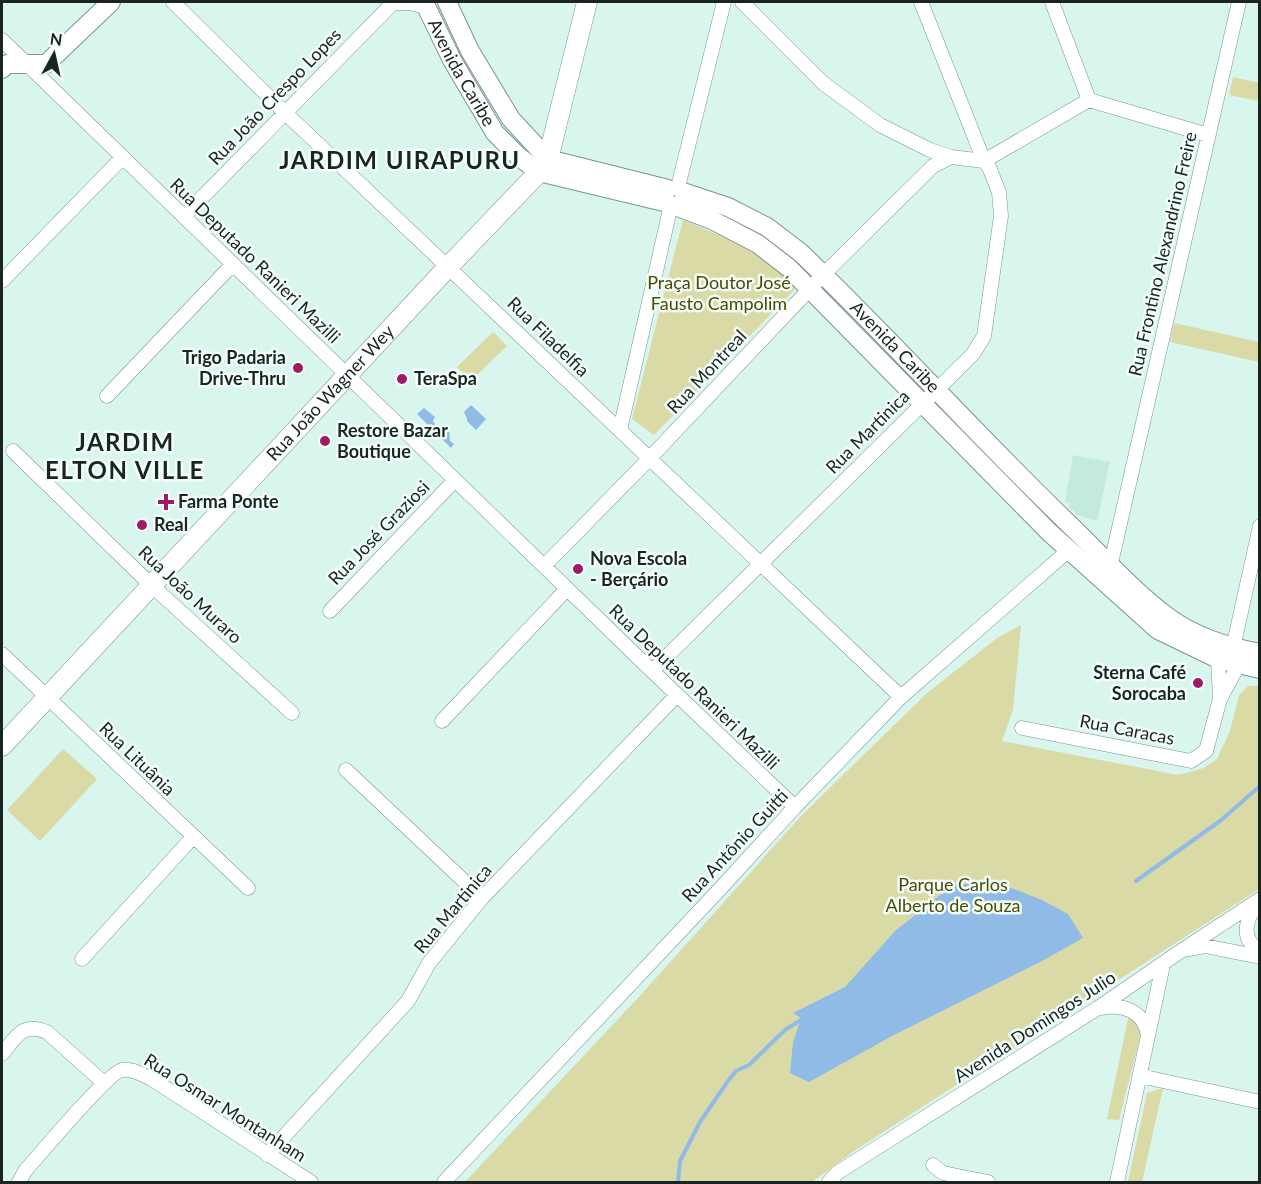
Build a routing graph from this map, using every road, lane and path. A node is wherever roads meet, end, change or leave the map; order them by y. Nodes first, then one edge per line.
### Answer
1 (111, 2) edge
2 (173, 2) edge
3 (393, 2) edge
4 (447, 2) edge
5 (587, 2) edge
6 (724, 2) edge
7 (742, 2) edge
8 (921, 2) edge
9 (1052, 2) edge
10 (1239, 2) edge
11 (425, 4) edge
12 (2, 40) edge
13 (27, 64) junction
14 (2, 69) edge
15 (1089, 100) junction
16 (284, 112) junction
17 (1208, 135) junction
18 (951, 157) junction
19 (123, 158) junction
20 (984, 161) junction
21 (544, 165) junction
22 (674, 197) junction
23 (184, 216) junction
24 (233, 264) junction
25 (448, 267) junction
26 (823, 275) junction
27 (2, 281) edge
28 (810, 289) junction
29 (347, 375) junction
30 (936, 390) junction
31 (106, 396) dead end
32 (923, 404) junction
33 (620, 430) junction
34 (13, 451) dead end
35 (649, 459) junction
36 (455, 480) junction
37 (1260, 526) edge
38 (1081, 536) junction
39 (1068, 549) junction
40 (1097, 559) junction
41 (760, 564) junction
42 (543, 566) junction
43 (151, 585) junction
44 (567, 589) junction
45 (330, 611) dead end
46 (1260, 653) edge
47 (2, 654) edge
48 (1236, 656) junction
49 (1218, 659) junction
50 (1260, 669) edge
51 (652, 671) junction
52 (677, 695) junction
53 (47, 697) junction
54 (901, 697) junction
55 (1220, 699) junction
56 (292, 713) dead end
57 (442, 722) dead end
58 (1022, 728) dead end
59 (2, 746) edge
60 (346, 770) dead end
61 (795, 807) junction
62 (193, 837) junction
63 (248, 888) dead end
64 (482, 898) junction
65 (1260, 901) edge
66 (1260, 951) edge
67 (1178, 953) junction
68 (1260, 957) edge
69 (82, 959) dead end
70 (1162, 965) junction
71 (1098, 1008) junction
72 (1148, 1034) junction
73 (2, 1054) edge
74 (1140, 1076) junction
75 (104, 1083) junction
76 (1260, 1102) edge
77 (267, 1155) junction
78 (933, 1165) dead end
79 (19, 1182) edge
80 (311, 1182) edge
81 (444, 1182) edge
82 (829, 1182) edge
83 (988, 1182) edge
84 (1117, 1182) edge

1 - 13 street
2 - 16 street, Rua Filadelfia
3 - 11 street, Rua João Crespo Lopes
3 - 16 street, Rua João Crespo Lopes
4 - 21 street, Avenida Caribe
5 - 21 main road
6 - 22 street
7 - 18 street
8 - 20 street, Rua Martinica
9 - 15 street
10 - 17 street, Rua Frontino Alexandrino Freire
11 - 21 street, Avenida Caribe
12 - 13 street, Rua Deputado Ranieri Mazilli
13 - 14 street
13 - 19 street, Rua Deputado Ranieri Mazilli
15 - 17 street
15 - 20 street
16 - 23 street, Rua João Crespo Lopes
16 - 25 street, Rua Filadelfia
17 - 40 street, Rua Frontino Alexandrino Freire
18 - 20 street
18 - 26 street, Rua Montreal
19 - 23 street, Rua Deputado Ranieri Mazilli
19 - 27 street
20 - 30 street, Rua Martinica
21 - 22 street, Avenida Caribe
21 - 25 main road, Rua João Wagner Wey
22 - 26 street, Avenida Caribe
22 - 28 street, Avenida Caribe
22 - 33 street
23 - 24 street, Rua Deputado Ranieri Mazilli
24 - 29 street, Rua Deputado Ranieri Mazilli
24 - 31 street
25 - 29 main road, Rua João Wagner Wey
25 - 33 street, Rua Filadelfia
26 - 28 street, Rua Montreal
26 - 30 street, Avenida Caribe
28 - 32 street, Avenida Caribe
28 - 35 street, Rua Montreal
29 - 36 street, Rua Deputado Ranieri Mazilli
29 - 43 main road, Rua João Wagner Wey
30 - 32 street, Rua Martinica
30 - 38 street, Avenida Caribe
32 - 39 street, Avenida Caribe
32 - 41 street, Rua Martinica
33 - 35 street, Rua Filadelfia
34 - 43 street, Rua João Muraro
35 - 41 street, Rua Filadelfia
35 - 42 street, Rua Montreal
36 - 42 street, Rua Deputado Ranieri Mazilli
36 - 45 street, Rua José Graziosi
37 - 48 street, Rua Caracas
38 - 39 street
38 - 40 street, Avenida Caribe
39 - 40 street, Avenida Caribe
39 - 54 street, Rua Antônio Guitti
40 - 48 street, Avenida Caribe
40 - 49 street, Avenida Caribe
41 - 51 street, Rua Martinica
41 - 54 street, Rua Filadelfia
42 - 44 street, Rua Deputado Ranieri Mazilli
43 - 53 main road, Rua João Wagner Wey
43 - 56 street, Rua João Muraro
44 - 51 street, Rua Deputado Ranieri Mazilli
44 - 57 street
46 - 48 street, Avenida Caribe
47 - 53 street, Rua Lituânia
48 - 49 street, Avenida Caribe
48 - 50 street, Avenida Caribe
48 - 55 street, Rua Caracas
49 - 55 street, Rua Caracas
51 - 52 street, Rua Deputado Ranieri Mazilli
52 - 61 street, Rua Deputado Ranieri Mazilli
52 - 64 street, Rua Martinica
53 - 59 main road, Rua João Wagner Wey
53 - 62 street, Rua Lituânia
54 - 61 street, Rua Antônio Guitti
55 - 58 street, Rua Caracas
60 - 64 street
61 - 81 street, Rua Antônio Guitti
62 - 63 street, Rua Lituânia
62 - 69 street
64 - 77 street, Rua Martinica
65 - 66 street
65 - 67 street, Avenida Domingos Julio
67 - 68 street
67 - 70 street, Avenida Domingos Julio
70 - 71 street, Avenida Domingos Julio
70 - 72 street
71 - 72 street
71 - 82 street, Avenida Domingos Julio
72 - 74 street
73 - 75 street
74 - 76 street
74 - 84 street
75 - 77 street, Rua Osmar Montanham
75 - 79 street
77 - 80 street, Rua Osmar Montanham
78 - 83 street

